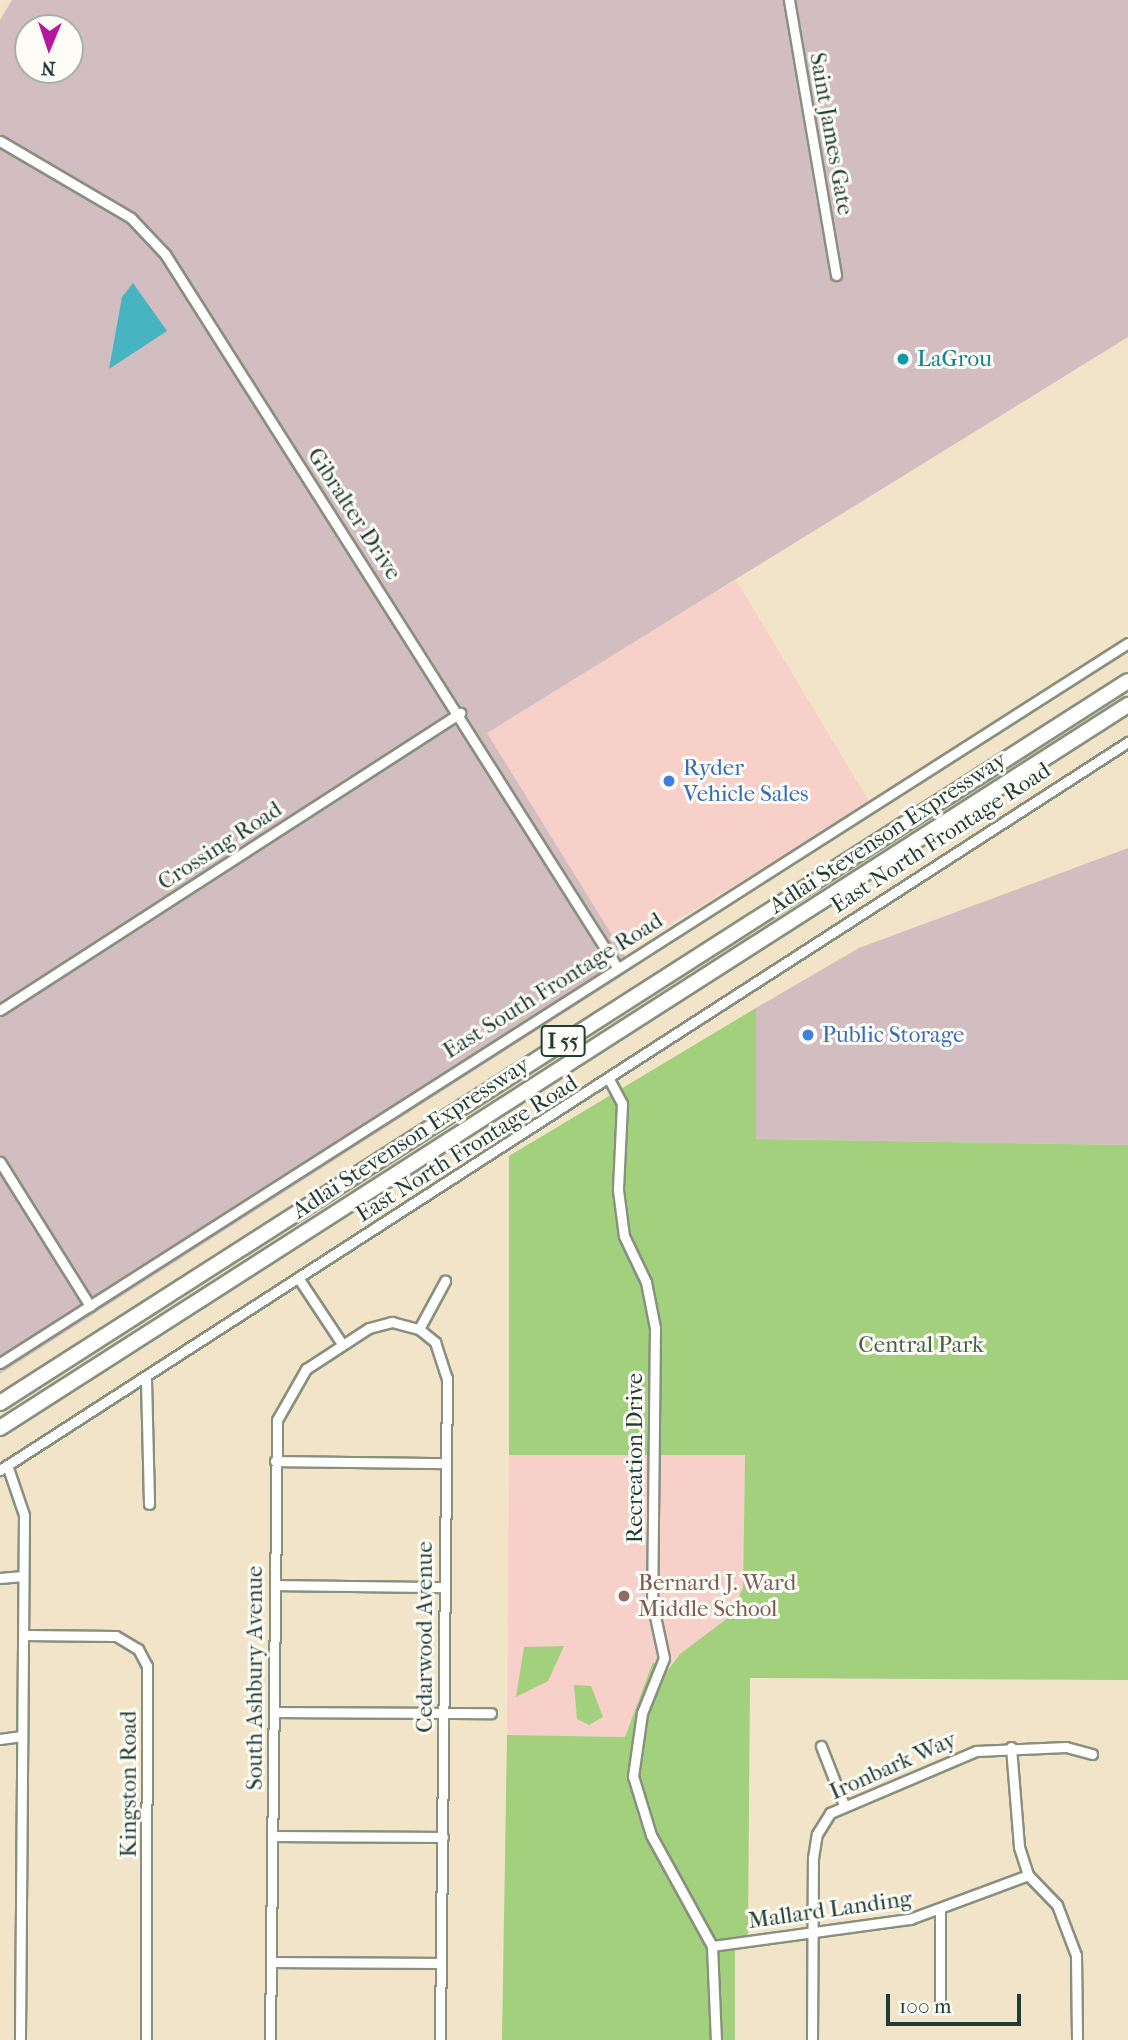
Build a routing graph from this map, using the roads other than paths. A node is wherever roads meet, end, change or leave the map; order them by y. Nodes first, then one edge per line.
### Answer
1 (789, 0) edge
2 (0, 141) edge
3 (836, 275) dead end
4 (1128, 643) edge
5 (1128, 681) edge
6 (1128, 705) edge
7 (460, 713) junction
8 (1128, 715) edge
9 (1128, 742) edge
10 (1056, 752) junction
11 (617, 967) junction
12 (0, 1010) edge
13 (610, 1081) junction
14 (0, 1162) edge
15 (299, 1279) junction
16 (445, 1281) dead end
17 (90, 1306) junction
18 (419, 1329) junction
19 (342, 1344) junction
20 (0, 1363) edge
21 (146, 1380) junction
22 (0, 1403) edge
23 (0, 1428) edge
24 (275, 1461) junction
25 (446, 1463) junction
26 (4, 1467) edge
27 (149, 1504) dead end
28 (23, 1576) junction
29 (0, 1578) edge
30 (275, 1586) junction
31 (445, 1587) junction
32 (24, 1634) junction
33 (274, 1712) junction
34 (444, 1713) junction
35 (491, 1713) dead end
36 (22, 1736) junction
37 (0, 1739) edge
38 (821, 1746) dead end
39 (1011, 1747) junction
40 (1092, 1754) dead end
41 (844, 1804) junction
42 (273, 1836) junction
43 (443, 1837) junction
44 (1028, 1875) junction
45 (940, 1911) junction
46 (812, 1933) junction
47 (712, 1946) junction
48 (271, 1962) junction
49 (441, 1963) junction
50 (940, 2006) dead end
51 (20, 2040) edge
52 (146, 2040) edge
53 (270, 2040) edge
54 (440, 2040) edge
55 (716, 2040) edge
56 (812, 2040) edge
57 (1077, 2040) edge

1 - 3 street, Saint James Gate
2 - 7 street, Gibralter Drive
4 - 11 street, East South Frontage Road
5 - 22 highway, Adlai Stevenson Expressway / I 55
6 - 10 highway, Adlai Stevenson Expressway / I 55
7 - 11 street, Gibralter Drive
7 - 12 street, Crossing Road
8 - 10 highway
9 - 13 street, East North Frontage Road
10 - 23 highway, Adlai Stevenson Expressway / I 55
11 - 17 street, East South Frontage Road
13 - 15 street, East North Frontage Road
13 - 47 street, Recreation Drive
14 - 17 street
15 - 19 street
15 - 21 street, East North Frontage Road
16 - 18 street
17 - 20 street, East South Frontage Road
18 - 19 street
18 - 25 street, Cedarwood Avenue
19 - 24 street, South Ashbury Avenue
21 - 26 street, East North Frontage Road
21 - 27 street
24 - 25 street
24 - 30 street, South Ashbury Avenue
25 - 31 street, Cedarwood Avenue
26 - 28 street
28 - 29 street
28 - 32 street
30 - 31 street
30 - 33 street, South Ashbury Avenue
31 - 34 street, Cedarwood Avenue
32 - 36 street
32 - 52 street, Kingston Road
33 - 34 street
33 - 42 street, South Ashbury Avenue
34 - 35 street
34 - 43 street, Cedarwood Avenue
36 - 37 street
36 - 51 street
38 - 41 street
39 - 40 street, Ironbark Way
39 - 41 street, Ironbark Way
39 - 44 street
41 - 46 street, Ironbark Way
42 - 43 street
42 - 48 street, South Ashbury Avenue
43 - 49 street, Cedarwood Avenue
44 - 45 street, Mallard Landing
44 - 57 street
45 - 46 street, Mallard Landing
45 - 50 street
46 - 47 street, Mallard Landing
46 - 56 street, Ironbark Way
47 - 55 street
48 - 49 street
48 - 53 street, South Ashbury Avenue
49 - 54 street, Cedarwood Avenue

